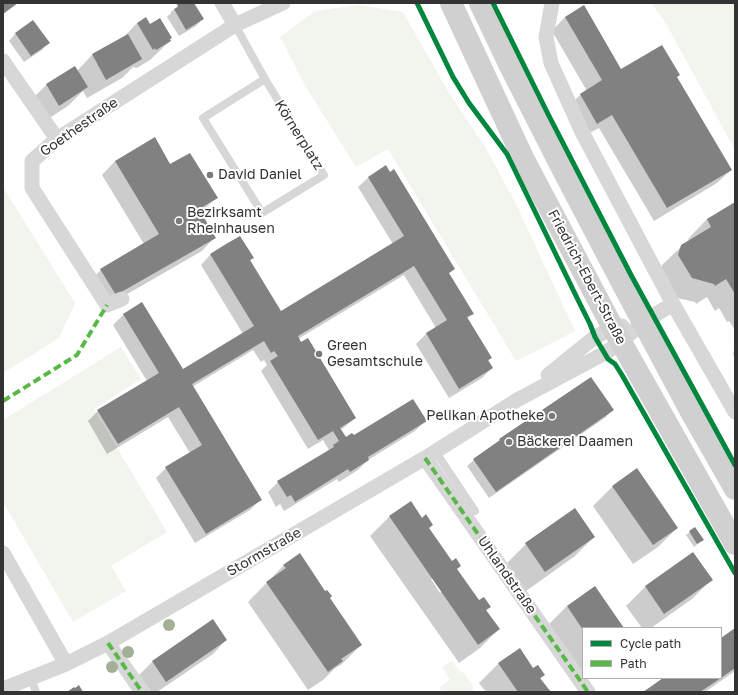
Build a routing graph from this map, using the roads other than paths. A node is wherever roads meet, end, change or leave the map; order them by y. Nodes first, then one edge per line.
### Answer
1 (222, 3) edge
2 (284, 3) edge
3 (451, 3) edge
4 (480, 3) edge
5 (551, 8) edge
6 (235, 25) junction
7 (3, 61) edge
8 (265, 79) junction
9 (57, 139) junction
10 (122, 299) dead end
11 (674, 304) junction
12 (643, 322) junction
13 (617, 335) junction
14 (735, 412) edge
15 (430, 455) junction
16 (735, 489) edge
17 (475, 511) dead end
18 (735, 544) edge
19 (3, 553) edge
20 (108, 643) junction
21 (66, 664) junction
22 (33, 686) edge
23 (3, 689) edge
24 (142, 692) edge
25 (588, 692) edge

1 - 6 street
2 - 6 street, Goethestraße
3 - 13 main road, Friedrich-Ebert-Straße
4 - 12 main road, Friedrich-Ebert-Straße
5 - 11 street
6 - 8 lane, Körnerplatz
6 - 9 street, Goethestraße
7 - 9 street
8 - 8 lane, Körnerplatz
9 - 10 street, Goethestraße
11 - 12 street, Stormstraße
11 - 14 street
12 - 13 street, Stormstraße
12 - 16 main road, Friedrich-Ebert-Straße
13 - 15 street, Stormstraße
13 - 18 main road, Friedrich-Ebert-Straße
15 - 17 lane
15 - 20 street, Stormstraße
15 - 25 street, Uhlandstraße
19 - 21 street
20 - 21 street, Stormstraße
20 - 24 street
21 - 22 street, Stormstraße
22 - 23 street, Stormstraße

